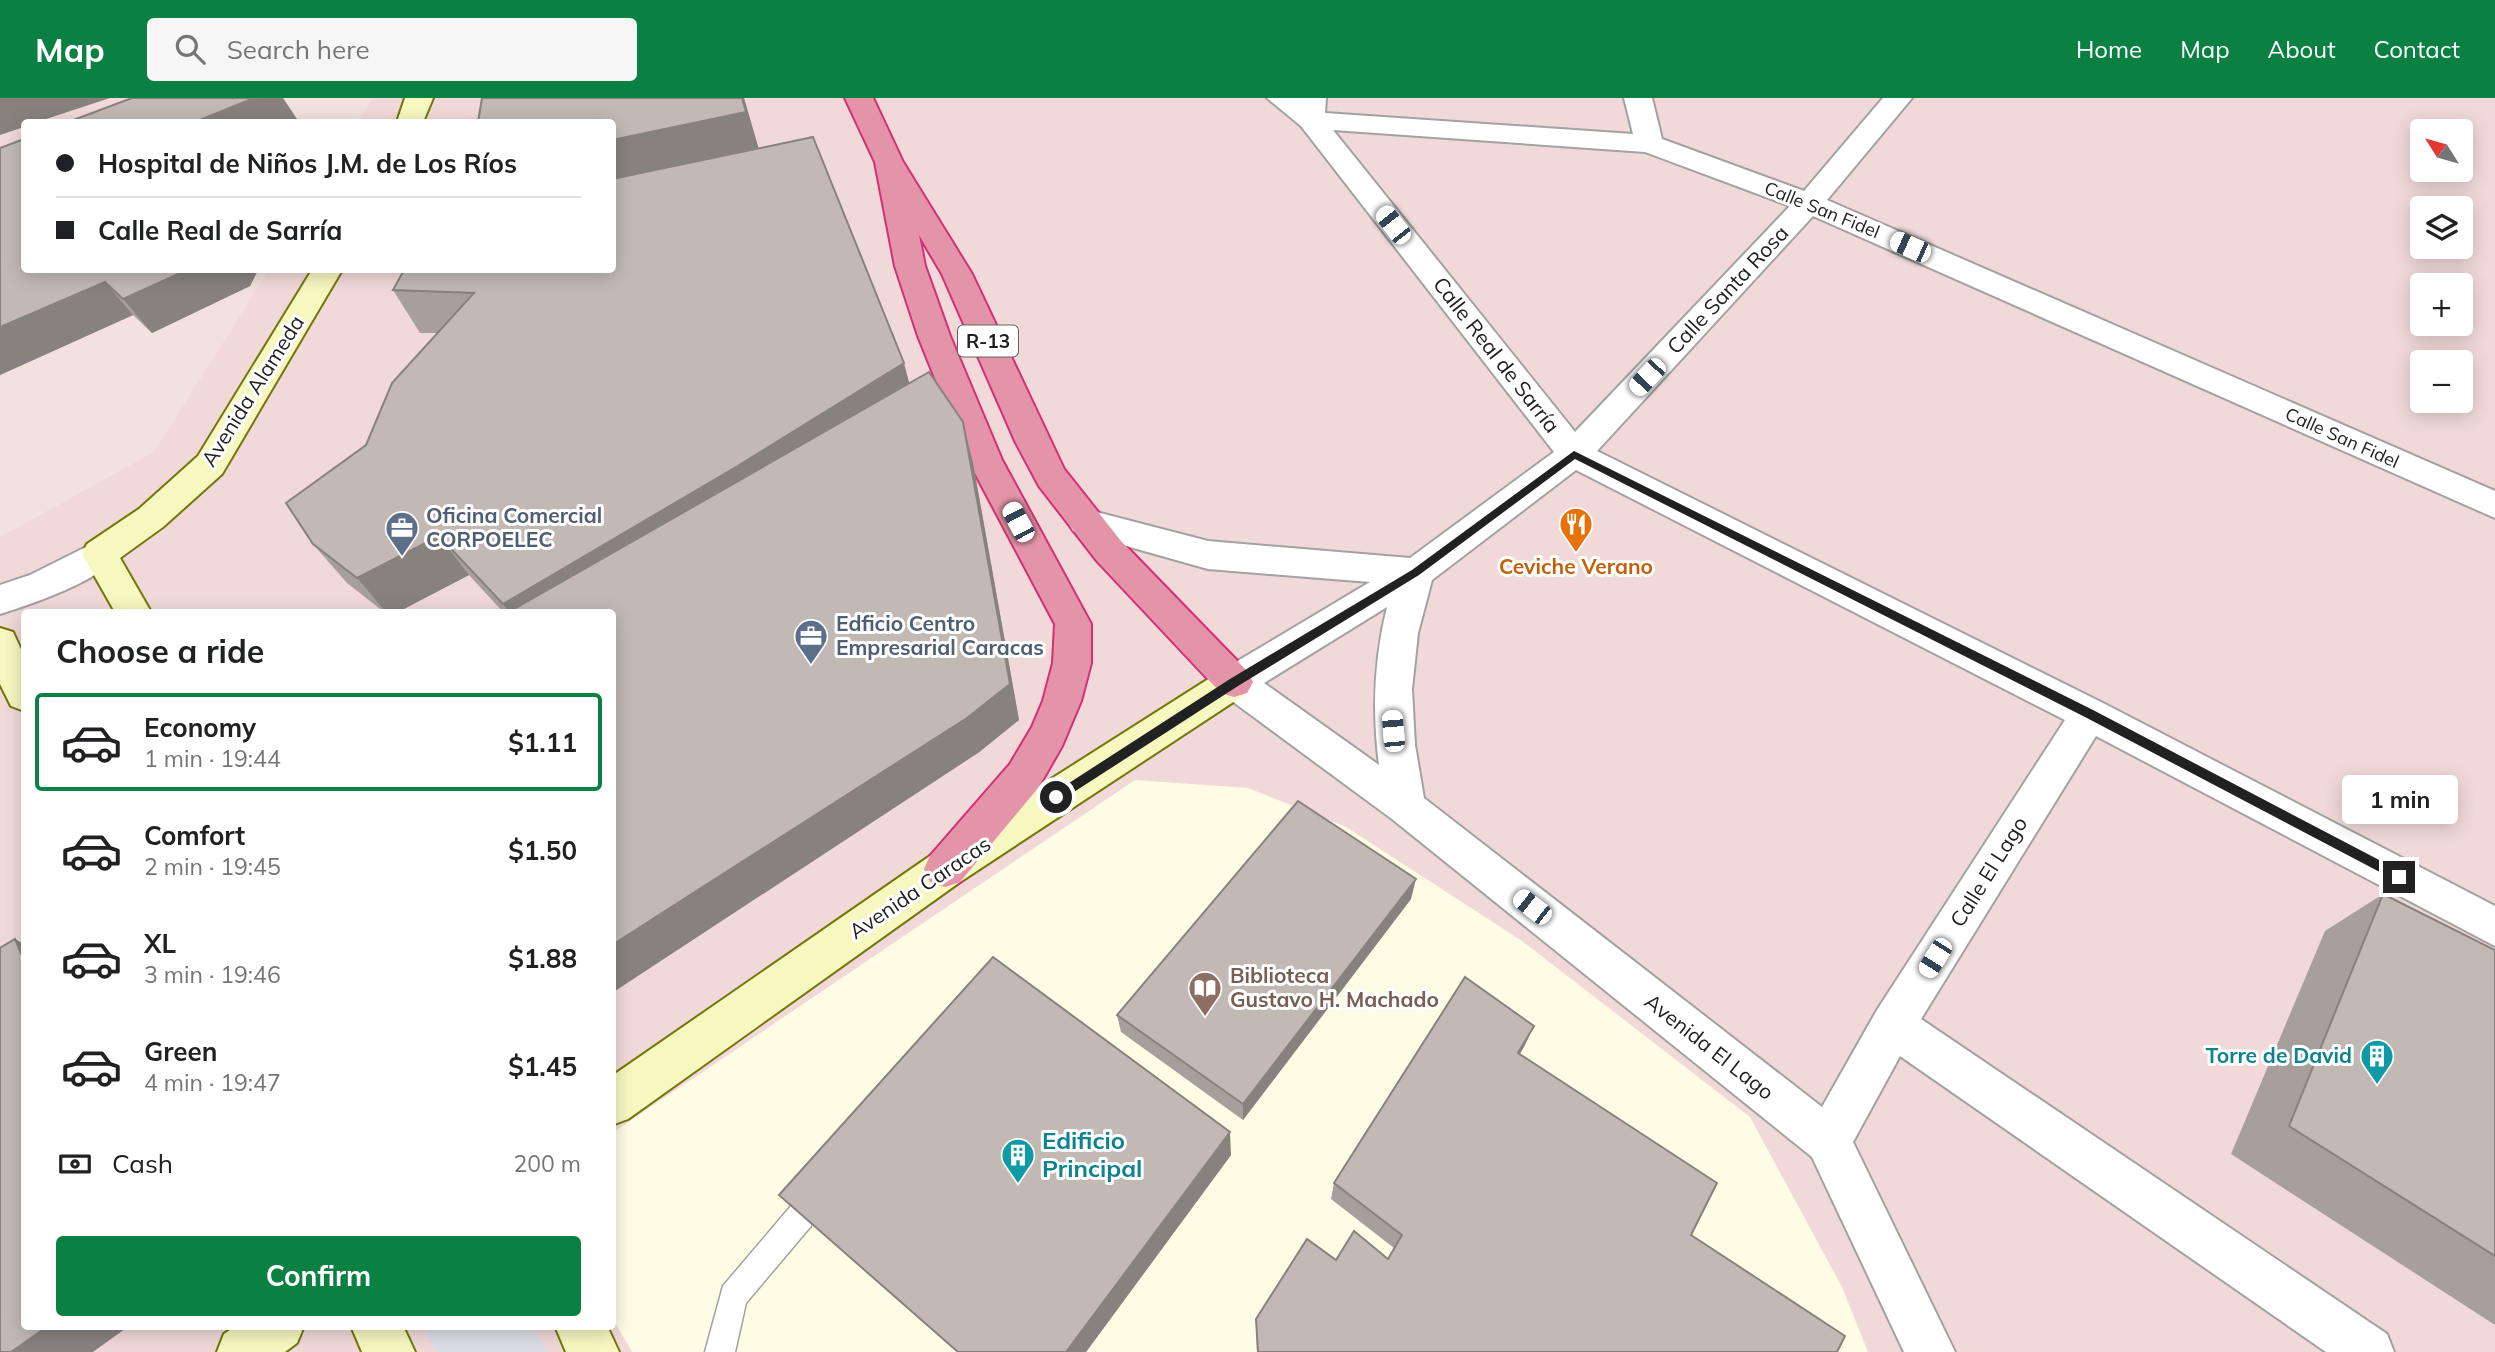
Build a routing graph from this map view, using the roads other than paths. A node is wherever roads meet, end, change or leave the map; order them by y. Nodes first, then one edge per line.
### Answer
1 (419, 98) edge
2 (859, 98) edge
3 (1281, 98) edge
4 (1638, 98) edge
5 (1898, 98) edge
6 (1311, 109) edge
7 (412, 119) edge
8 (1649, 144) junction
9 (889, 162) junction
10 (1810, 203) junction
11 (325, 273) edge
12 (1574, 454) junction
13 (2495, 505) edge
14 (1085, 522) junction
15 (100, 554) junction
16 (1416, 572) junction
17 (0, 600) edge
18 (131, 609) edge
19 (0, 643) edge
20 (1234, 682) junction
21 (21, 688) edge
22 (2089, 714) junction
23 (1406, 807) junction
24 (945, 870) junction
25 (2495, 927) edge
26 (1893, 1025) junction
27 (616, 1100) edge
28 (1828, 1141) junction
29 (801, 1216) edge
30 (274, 1330) edge
31 (377, 1330) edge
32 (581, 1330) edge
33 (242, 1352) edge
34 (390, 1352) edge
35 (594, 1352) edge
36 (720, 1352) edge
37 (1930, 1352) edge
38 (2369, 1352) edge

1 - 7 main road
2 - 9 highway, R-13
3 - 6 street, Calle Real de Sarría
4 - 8 street
5 - 10 street, Calle Santa Rosa
6 - 8 street, Calle San Fidel
6 - 12 street, Calle Real de Sarría
8 - 10 street, Calle San Fidel
9 - 14 highway, R-13
9 - 24 highway, R-13
10 - 12 street, Calle Santa Rosa
10 - 13 street, Calle San Fidel
11 - 15 main road, Avenida Alameda
12 - 16 street, Calle Santa Rosa
12 - 22 street, Calle Real de Sarría
14 - 16 street
14 - 20 highway, R-13
15 - 17 street
15 - 18 main road
16 - 20 street, Calle Santa Rosa
16 - 23 street
19 - 21 main road
20 - 23 street, Avenida El Lago
20 - 24 main road, Avenida Caracas / R-13
22 - 25 street, Calle Real de Sarría
22 - 26 street, Calle El Lago
23 - 28 street, Avenida El Lago
24 - 27 main road, Avenida Caracas / R-13
26 - 28 street, Calle El Lago
26 - 38 street
28 - 37 street, Avenida El Lago
29 - 36 lane
30 - 33 main road
31 - 34 main road
32 - 35 main road

